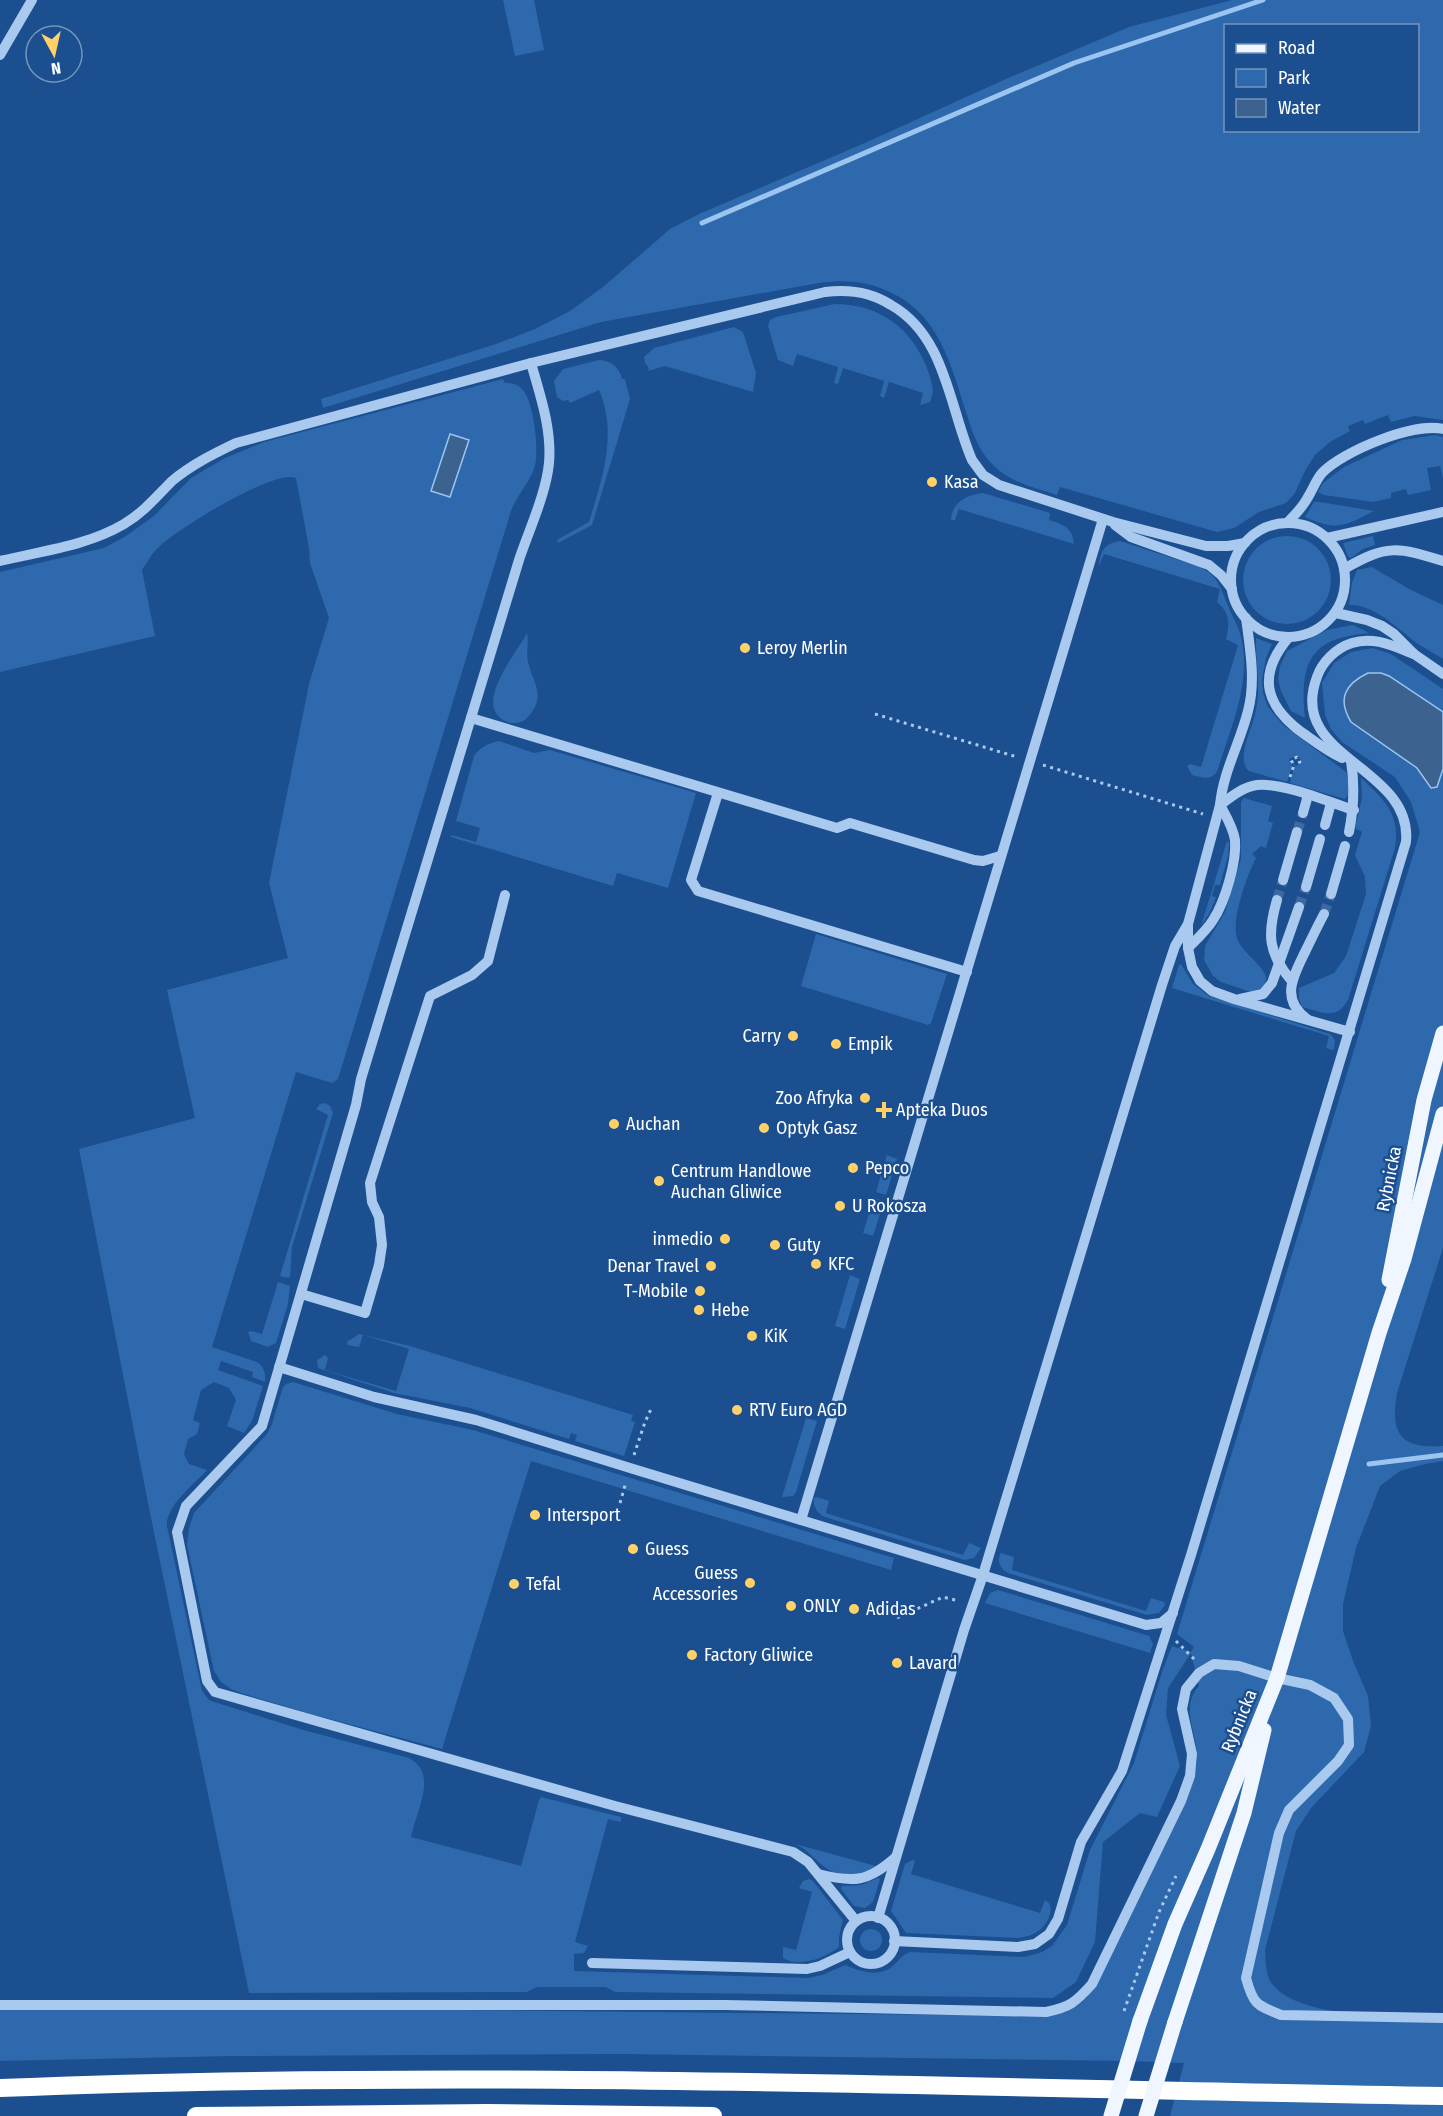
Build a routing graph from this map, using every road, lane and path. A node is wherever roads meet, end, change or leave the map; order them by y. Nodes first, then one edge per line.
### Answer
1 (32, 0) edge
2 (0, 55) edge
3 (531, 363) junction
4 (1443, 429) edge
5 (1443, 512) edge
6 (1108, 521) junction
7 (1287, 523) junction
8 (1327, 538) junction
9 (1245, 543) junction
10 (0, 561) edge
11 (1443, 561) edge
12 (1344, 568) junction
13 (1232, 589) junction
14 (1336, 613) junction
15 (1246, 618) junction
16 (1289, 637) junction
17 (1414, 654) junction
18 (1443, 674) edge
19 (875, 714) dead end
20 (471, 718) junction
21 (1029, 760) junction
22 (1351, 761) junction
23 (718, 793) junction
24 (1308, 795) junction
25 (1331, 803) junction
26 (1220, 805) junction
27 (1353, 810) junction
28 (1303, 813) tunnel mouth
29 (1216, 818) junction
30 (1325, 825) dead end
31 (1297, 832) tunnel mouth
32 (1349, 832) dead end
33 (1320, 839) dead end
34 (1345, 846) dead end
35 (1000, 856) junction
36 (1283, 880) tunnel mouth
37 (1306, 887) tunnel mouth
38 (505, 894) dead end
39 (1331, 894) tunnel mouth
40 (1277, 900) tunnel mouth
41 (1299, 907) tunnel mouth
42 (1324, 914) tunnel mouth
43 (1188, 924) junction
44 (1188, 948) junction
45 (1279, 965) junction
46 (967, 972) junction
47 (1291, 980) junction
48 (1234, 999) junction
49 (1310, 1021) junction
50 (1350, 1032) junction
51 (1443, 1033) edge
52 (1443, 1114) edge
53 (1440, 1128) edge
54 (301, 1294) junction
55 (1379, 1333) junction
56 (279, 1367) junction
57 (652, 1407) dead end
58 (630, 1468) junction
59 (620, 1503) dead end
60 (801, 1520) junction
61 (983, 1575) junction
62 (972, 1604) junction
63 (1173, 1613) junction
64 (897, 1618) dead end
65 (1167, 1632) junction
66 (1204, 1670) junction
67 (1277, 1678) junction
68 (896, 1857) junction
69 (818, 1874) junction
70 (878, 1918) junction
71 (856, 1922) junction
72 (894, 1941) junction
73 (850, 1952) junction
74 (592, 1963) dead end
75 (0, 2005) edge
76 (1443, 2018) edge
77 (0, 2088) edge
78 (1443, 2096) edge
79 (196, 2116) edge
80 (713, 2116) edge
81 (1111, 2116) edge
82 (1146, 2116) edge

1 - 2 street
3 - 6 street
3 - 10 street
3 - 20 street
4 - 7 street
5 - 8 street
6 - 9 street
6 - 13 street
6 - 21 street
7 - 8 street
7 - 9 street
8 - 12 street
9 - 13 street
11 - 12 street
12 - 14 street
13 - 15 street
14 - 16 street
14 - 17 street
15 - 16 street
15 - 26 street
16 - 22 street
17 - 18 street
17 - 22 street
19 - 21 path
20 - 23 street
20 - 54 street
21 - 29 path
21 - 35 street
22 - 27 street
22 - 50 street
23 - 35 street
23 - 46 street
24 - 25 street
24 - 26 street
24 - 28 street
25 - 27 street
25 - 30 street
26 - 29 street
26 - 44 street
27 - 32 street
29 - 43 street
31 - 36 street
33 - 37 street
34 - 39 street
35 - 46 street
38 - 54 street
40 - 45 street
41 - 45 street
42 - 47 street
43 - 44 street
43 - 61 street
44 - 48 street
45 - 47 street
45 - 48 street
46 - 60 street
47 - 49 street
48 - 49 street
49 - 50 street
50 - 63 street
51 - 55 main road, Rybnicka
52 - 53 main road, Rybnicka
53 - 55 main road, Rybnicka
54 - 56 street
55 - 67 main road, Rybnicka
56 - 58 street
56 - 69 street
57 - 58 path
58 - 59 path
58 - 60 street
60 - 61 street
61 - 62 street
61 - 63 street
62 - 64 path
62 - 68 street
63 - 65 street
65 - 66 path
65 - 72 street
66 - 67 street
66 - 75 street
67 - 76 street
67 - 81 main road, Rybnicka, bridge
67 - 82 main road, bridge
68 - 69 street
68 - 70 street
69 - 71 street
70 - 71 street
70 - 72 street
71 - 73 street
72 - 73 street
73 - 74 street
77 - 78 highway
79 - 80 highway

